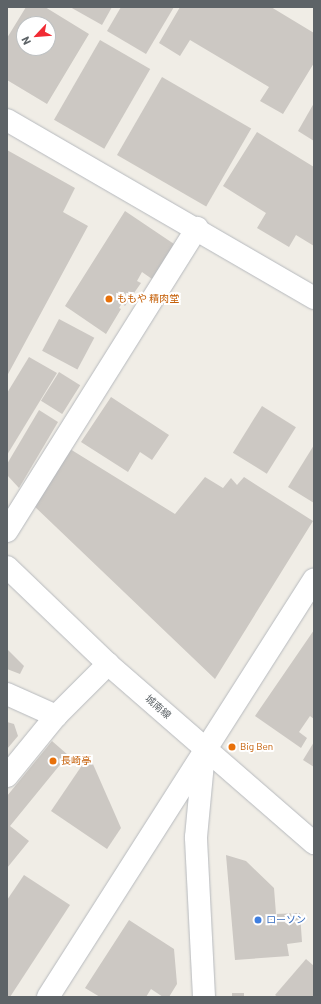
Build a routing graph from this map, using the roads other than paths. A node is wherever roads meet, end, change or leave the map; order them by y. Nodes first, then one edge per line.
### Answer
1 (7, 120) edge
2 (197, 228) junction
3 (314, 298) edge
4 (7, 531) edge
5 (7, 567) edge
6 (314, 579) edge
7 (306, 608) edge
8 (108, 664) junction
9 (7, 694) edge
10 (56, 716) junction
11 (205, 748) junction
12 (7, 776) edge
13 (314, 843) edge
14 (48, 997) edge
15 (204, 997) edge

1 - 2 street
2 - 3 street
2 - 4 street
5 - 8 street, 城南線
6 - 7 street
7 - 11 street
8 - 10 street
8 - 11 street, 城南線
9 - 10 street
10 - 12 street
11 - 13 street, 城南線
11 - 14 street
11 - 15 street

